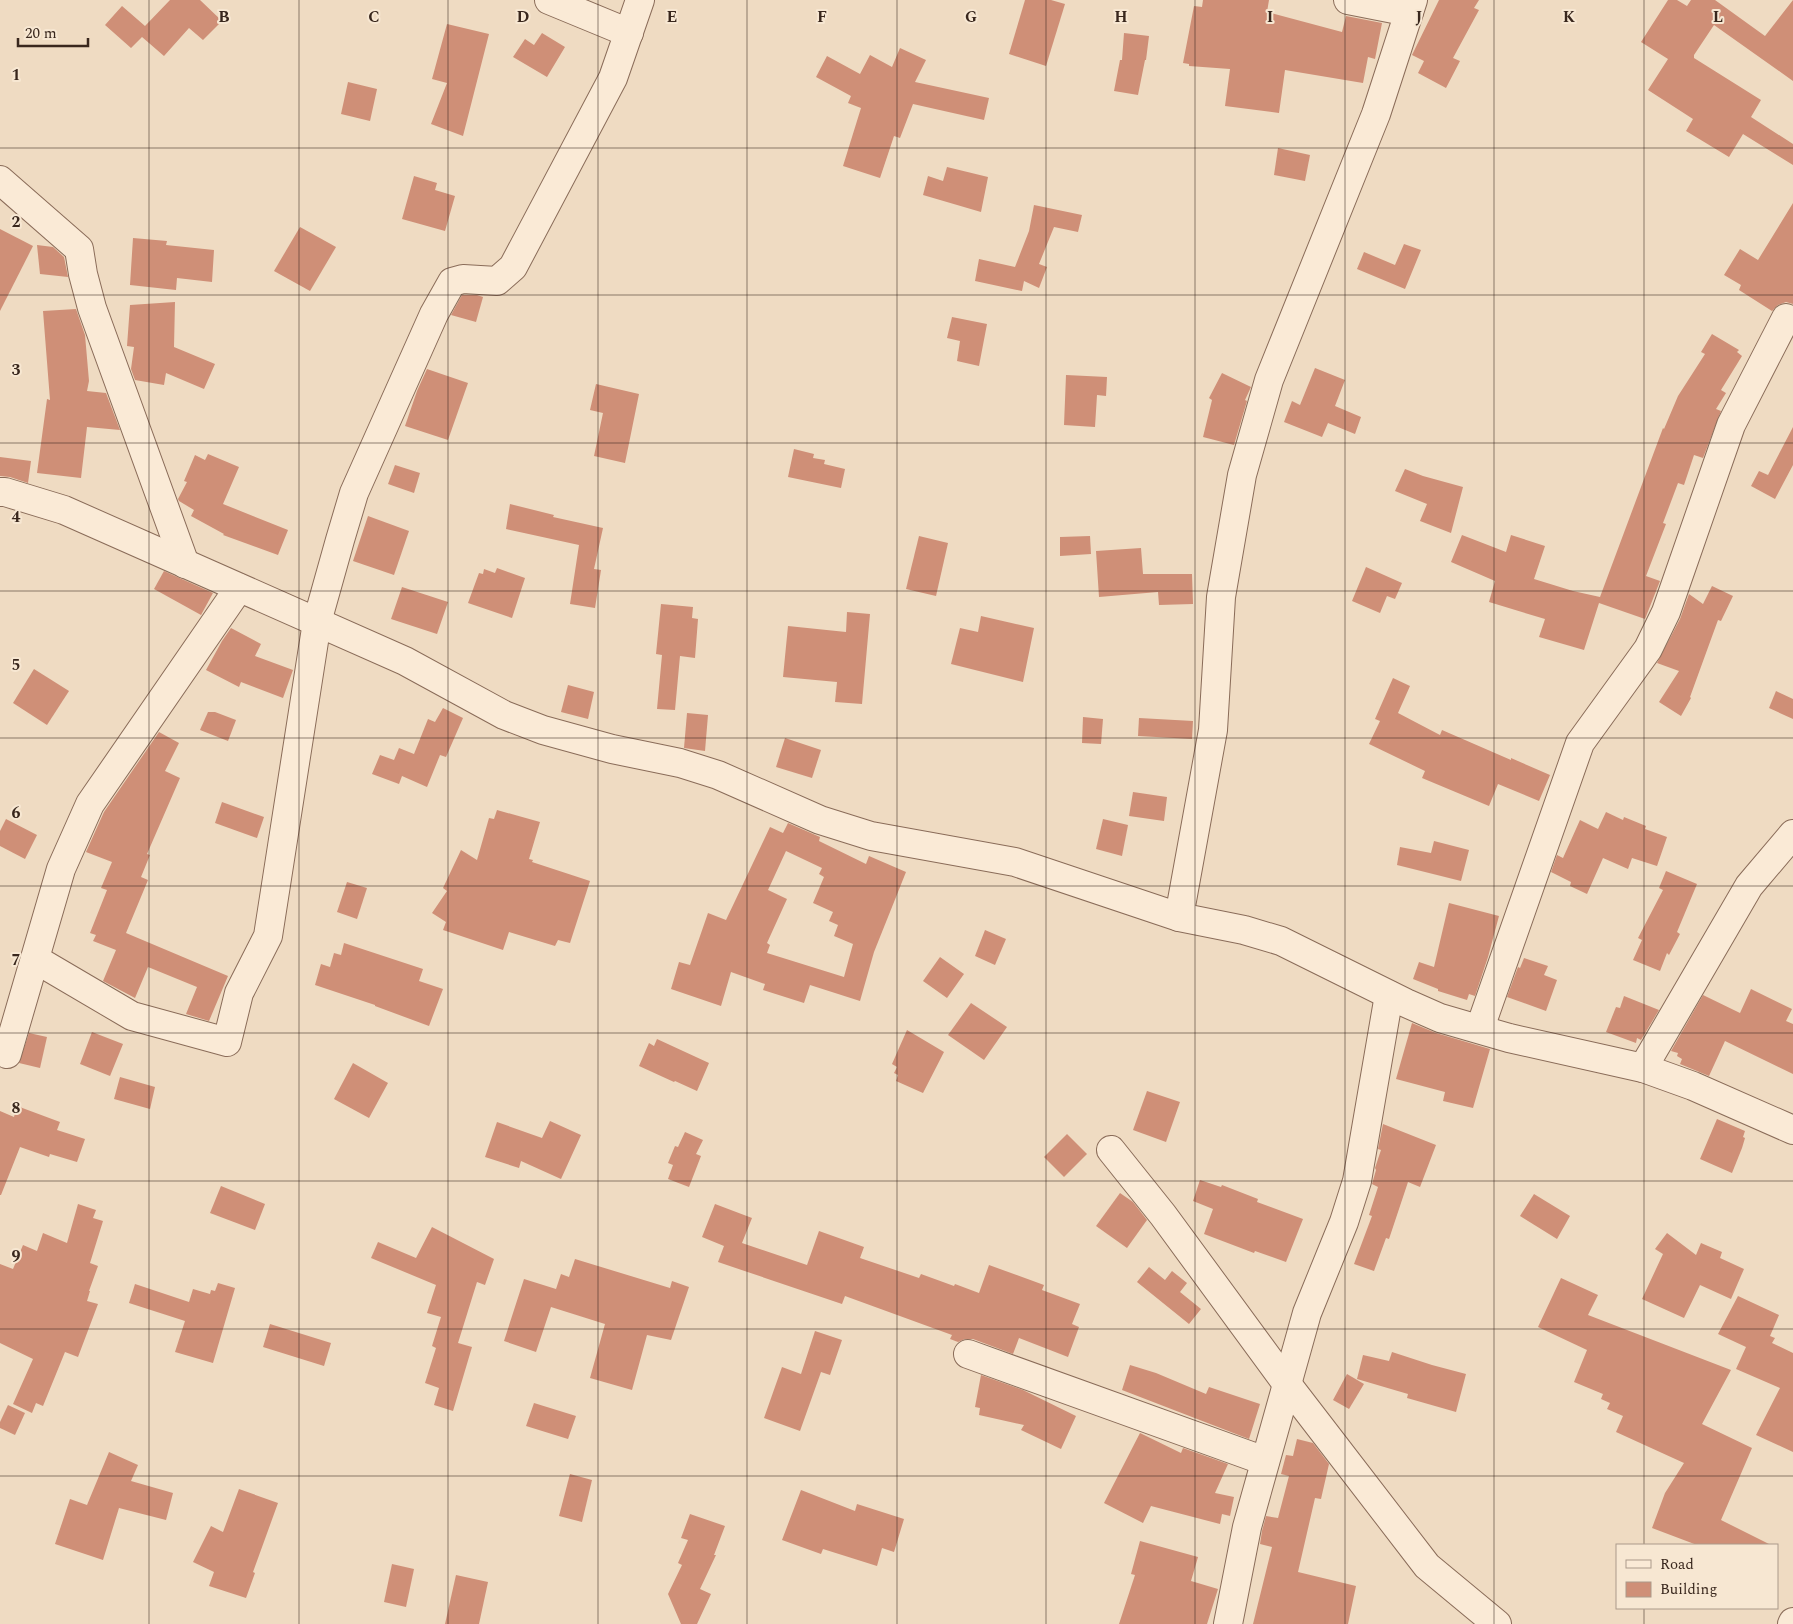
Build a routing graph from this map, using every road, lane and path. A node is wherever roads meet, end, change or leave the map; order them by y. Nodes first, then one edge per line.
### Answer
1 (549, 0) edge
2 (640, 0) edge
3 (1348, 0) edge
4 (1411, 6) edge
5 (629, 33) junction
6 (0, 180) edge
7 (1786, 318) dead end
8 (0, 492) edge
9 (185, 564) junction
10 (240, 588) junction
11 (317, 622) junction
12 (1793, 834) edge
13 (1179, 917) junction
14 (35, 959) junction
15 (1389, 995) junction
16 (1480, 1028) junction
17 (7, 1054) dead end
18 (1643, 1068) junction
19 (1793, 1130) edge
20 (1111, 1150) dead end
21 (968, 1354) dead end
22 (1287, 1384) junction
23 (1265, 1461) junction
24 (1228, 1624) edge
25 (1497, 1624) edge

1 - 5 street
2 - 5 street
3 - 4 street
4 - 13 street
5 - 11 street
6 - 9 street
7 - 16 street
8 - 9 street
9 - 10 street
10 - 11 street
10 - 14 street
11 - 13 street
11 - 14 street
12 - 18 street
13 - 15 street
14 - 17 street
15 - 16 street
15 - 22 street
16 - 18 street
18 - 19 street
20 - 22 street
21 - 23 street
22 - 23 street
22 - 25 street
23 - 24 street

